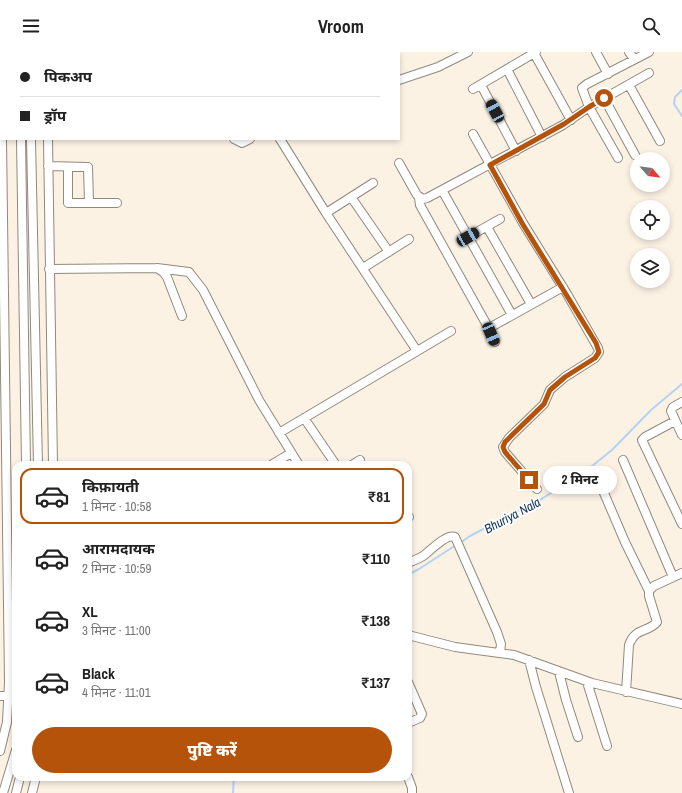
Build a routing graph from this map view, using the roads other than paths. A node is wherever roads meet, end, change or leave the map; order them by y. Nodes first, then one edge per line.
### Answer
1 (468, 52) edge
2 (535, 52) edge
3 (596, 52) edge
4 (649, 52) edge
5 (632, 56) edge
6 (507, 69) junction
7 (649, 73) dead end
8 (608, 74) junction
9 (400, 80) edge
10 (629, 85) junction
11 (604, 98) junction
12 (589, 107) junction
13 (571, 120) junction
14 (473, 134) dead end
15 (542, 137) junction
16 (2, 140) edge
17 (21, 140) edge
18 (31, 140) edge
19 (48, 140) edge
20 (236, 140) edge
21 (248, 140) edge
22 (281, 140) edge
23 (660, 141) dead end
24 (516, 151) junction
25 (633, 152) edge
26 (618, 158) dead end
27 (399, 163) dead end
28 (490, 165) junction
29 (48, 166) junction
30 (68, 167) junction
31 (373, 183) dead end
32 (442, 190) junction
33 (352, 197) junction
34 (419, 198) junction
35 (117, 202) dead end
36 (89, 203) junction
37 (326, 213) junction
38 (500, 219) dead end
39 (487, 227) junction
40 (468, 237) junction
41 (409, 239) dead end
42 (1, 240) edge
43 (388, 252) junction
44 (157, 268) junction
45 (363, 268) junction
46 (49, 269) junction
47 (563, 287) junction
48 (531, 304) junction
49 (512, 315) junction
50 (182, 316) dead end
51 (488, 326) junction
52 (451, 331) dead end
53 (495, 342) dead end
54 (2, 344) edge
55 (417, 351) junction
56 (2, 398) edge
57 (682, 402) edge
58 (304, 418) junction
59 (675, 421) junction
60 (3, 428) edge
61 (279, 433) junction
62 (682, 435) edge
63 (292, 453) junction
64 (623, 460) dead end
65 (26, 461) edge
66 (38, 461) edge
67 (53, 461) edge
68 (278, 461) edge
69 (297, 461) edge
70 (333, 461) edge
71 (600, 486) dead end
72 (538, 489) dead end
73 (682, 524) edge
74 (412, 561) edge
75 (682, 573) edge
76 (673, 577) junction
77 (648, 591) junction
78 (4, 625) edge
79 (412, 636) edge
80 (500, 653) junction
81 (530, 660) junction
82 (559, 672) junction
83 (587, 682) junction
84 (412, 691) edge
85 (626, 692) junction
86 (0, 696) edge
87 (9, 696) junction
88 (682, 704) edge
89 (412, 721) edge
90 (578, 737) dead end
91 (607, 746) dead end
92 (0, 751) edge
93 (12, 763) edge
94 (19, 781) edge
95 (35, 781) edge
96 (409, 781) edge
97 (4, 790) edge
98 (17, 791) edge
99 (32, 793) edge
100 (412, 793) edge
101 (569, 793) edge

1 - 9 street
2 - 6 street
2 - 13 street
3 - 8 street
4 - 5 street
5 - 8 street
6 - 15 street
6 - 24 street
7 - 10 street
8 - 12 street
10 - 11 street
10 - 23 street
11 - 12 street
11 - 25 street
12 - 13 street
12 - 26 street
13 - 15 street
14 - 28 street
15 - 24 street
16 - 42 street
17 - 65 street
18 - 66 street
19 - 29 street
20 - 21 street
22 - 37 street
24 - 28 street
27 - 34 street
28 - 32 street
28 - 47 street
29 - 30 street
29 - 46 street
30 - 36 street
30 - 36 street
31 - 33 street
32 - 34 street
32 - 40 street
33 - 37 street
33 - 43 street
34 - 51 street
35 - 36 street
37 - 45 street
38 - 39 street
39 - 40 street
39 - 48 street
40 - 49 street
41 - 43 street
42 - 54 street
43 - 45 street
44 - 46 street
44 - 50 street
44 - 61 street
45 - 55 street
46 - 67 street
47 - 48 street
47 - 72 street
48 - 49 street
49 - 51 street
51 - 53 street
52 - 55 street
54 - 56 street
55 - 58 street
56 - 60 street
57 - 59 street
58 - 61 street
58 - 70 street
59 - 62 street
59 - 73 street
60 - 78 street
61 - 63 street
63 - 68 street
63 - 69 street
64 - 76 street
71 - 77 street
74 - 80 street
75 - 76 street
76 - 77 street
77 - 85 street
78 - 87 street
79 - 80 street
80 - 81 street
81 - 82 street
81 - 101 street
82 - 83 street
82 - 90 street
83 - 85 street
83 - 91 street
84 - 89 street
85 - 88 street
86 - 87 street
87 - 92 street
93 - 97 street
94 - 98 street
95 - 99 street
96 - 100 street
97 - 98 street

